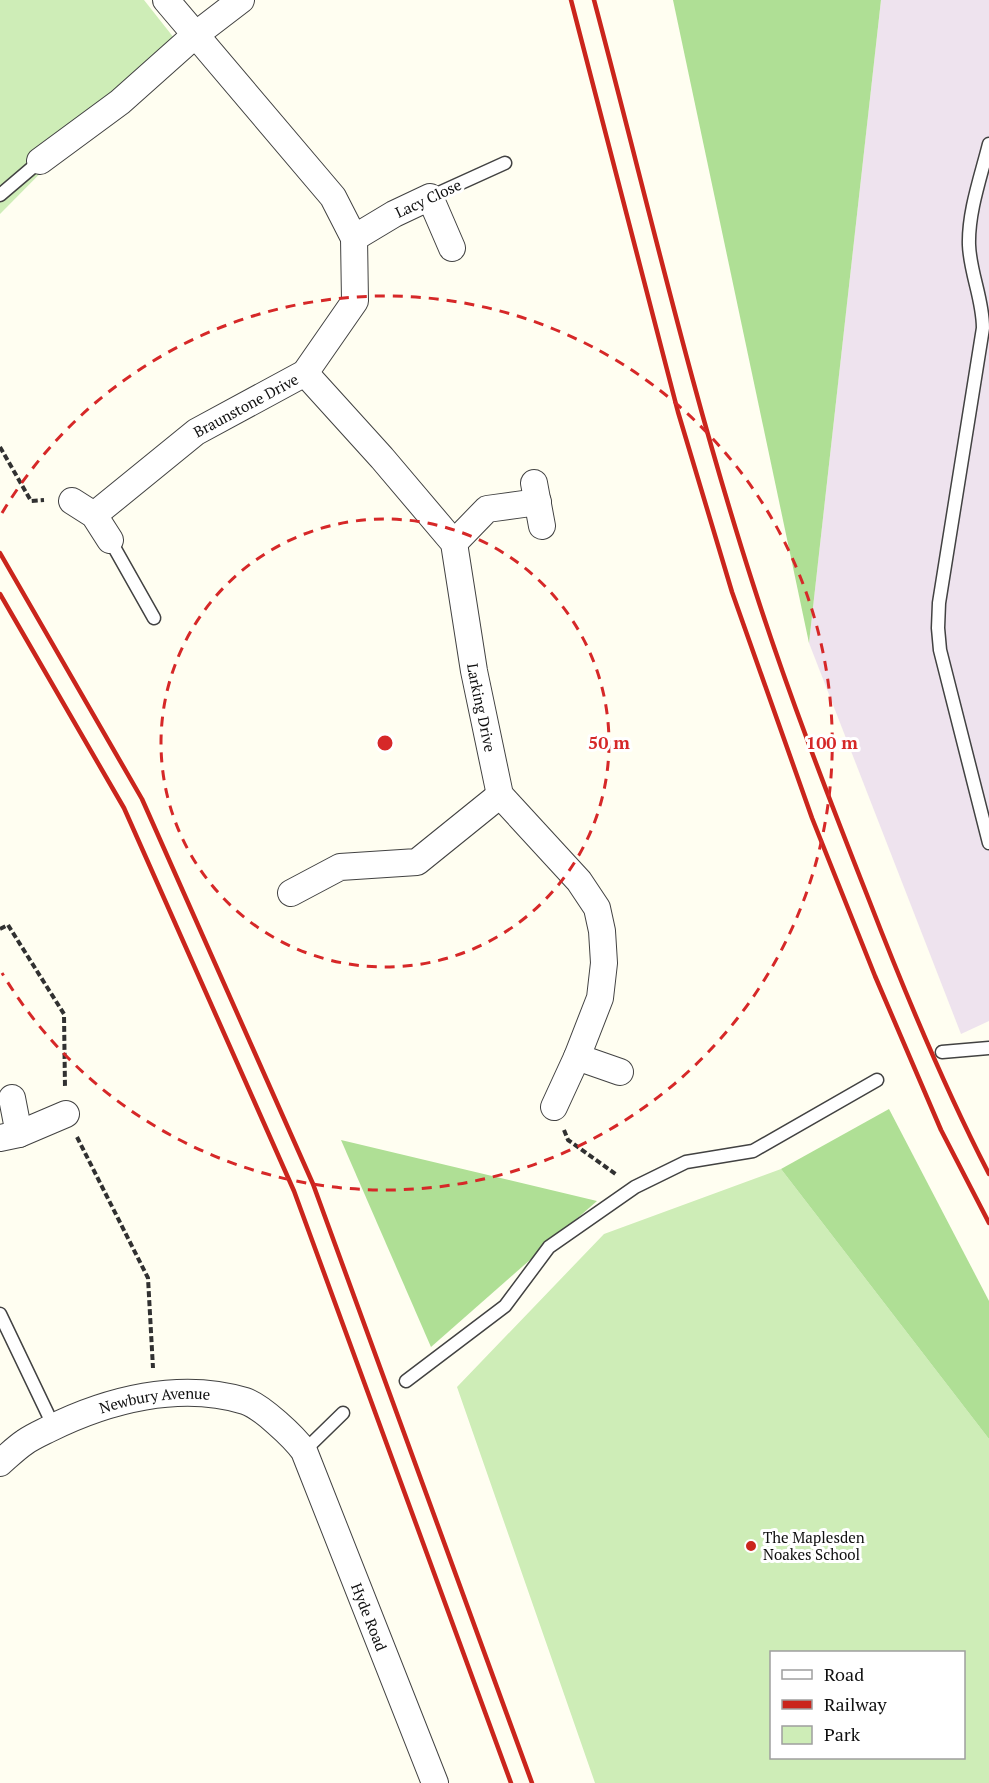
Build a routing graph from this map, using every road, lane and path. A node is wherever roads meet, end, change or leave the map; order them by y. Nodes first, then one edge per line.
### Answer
1 (166, 0) edge
2 (241, 0) edge
3 (194, 36) junction
4 (989, 144) edge
5 (40, 161) joint
6 (505, 163) dead end
7 (0, 195) edge
8 (430, 197) junction
9 (354, 238) junction
10 (452, 248) dead end
11 (304, 373) junction
12 (0, 447) edge
13 (72, 501) joint
14 (538, 504) dead end
15 (94, 515) junction
16 (110, 540) joint
17 (454, 543) junction
18 (154, 618) dead end
19 (500, 795) junction
20 (989, 843) edge
21 (291, 893) dead end
22 (0, 929) edge
23 (989, 1048) edge
24 (942, 1052) dead end
25 (577, 1057) junction
26 (620, 1072) dead end
27 (877, 1080) dead end
28 (12, 1098) dead end
29 (554, 1107) joint
30 (66, 1114) junction
31 (10, 1136) edge
32 (635, 1187) junction
33 (0, 1314) edge
34 (406, 1381) dead end
35 (154, 1396) junction
36 (343, 1413) dead end
37 (54, 1427) junction
38 (304, 1450) junction
39 (0, 1463) edge
40 (435, 1783) edge

1 - 3 street, Braunstone Drive
2 - 3 street
3 - 5 street
3 - 9 street, Braunstone Drive
4 - 20 lane
5 - 7 lane
6 - 8 lane, Lacy Close
8 - 9 street, Lacy Close
8 - 10 street
9 - 11 street, Braunstone Drive
11 - 15 street, Braunstone Drive
11 - 17 street
12 - 13 path
13 - 15 street
14 - 17 street
15 - 16 street
16 - 18 lane
17 - 19 street, Larking Drive
19 - 21 street
19 - 25 street
22 - 30 path
23 - 24 lane
25 - 26 street
25 - 29 street
27 - 32 lane
28 - 31 street
29 - 32 path
30 - 31 street
30 - 35 path
32 - 34 lane
33 - 37 lane
35 - 37 street, Newbury Avenue
35 - 38 street, Newbury Avenue
36 - 38 lane
37 - 39 street, Newbury Avenue
38 - 40 street, Hyde Road

